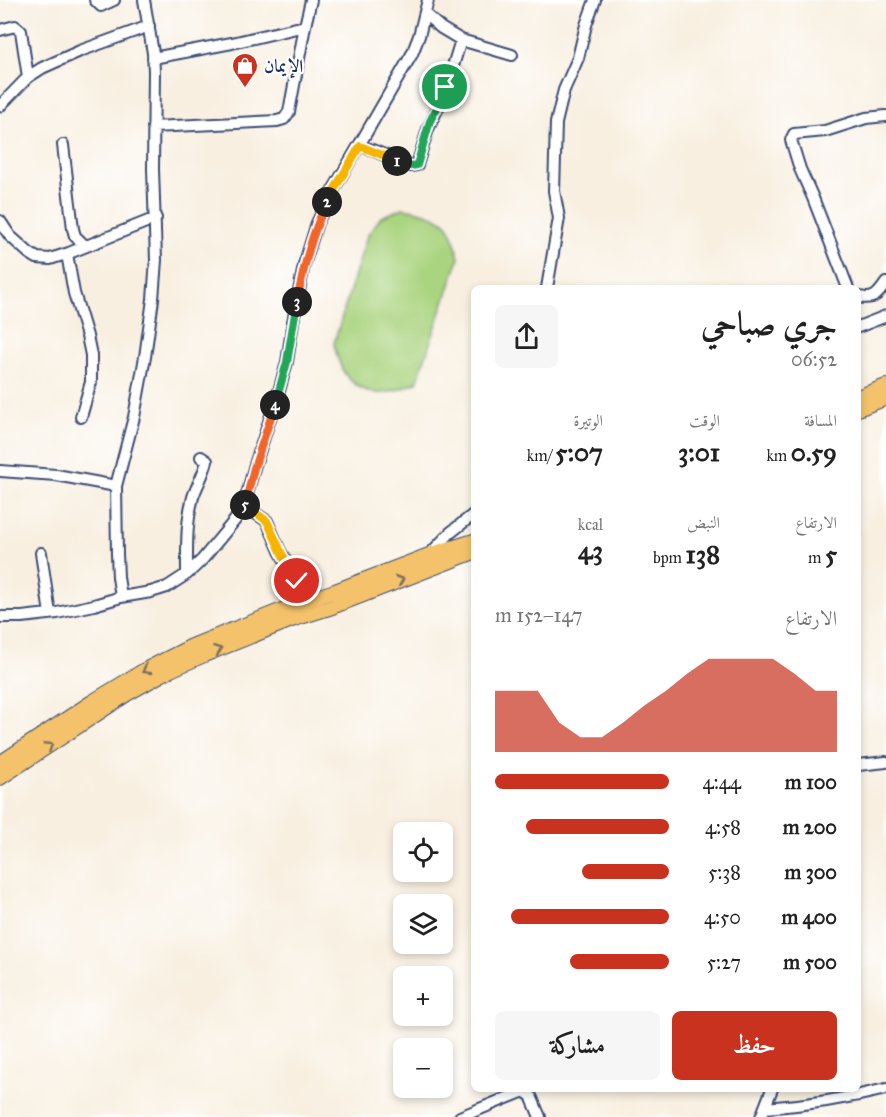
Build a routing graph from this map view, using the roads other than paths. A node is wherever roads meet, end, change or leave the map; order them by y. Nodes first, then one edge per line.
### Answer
1 (95, 0) edge
2 (114, 0) edge
3 (144, 0) edge
4 (311, 0) edge
5 (428, 0) edge
6 (595, 0) edge
7 (425, 14) junction
8 (149, 26) junction
9 (305, 26) junction
10 (0, 30) edge
11 (461, 40) junction
12 (512, 55) dead end
13 (153, 58) junction
14 (28, 77) junction
15 (0, 106) edge
16 (886, 116) edge
17 (153, 127) junction
18 (63, 145) dead end
19 (360, 146) junction
20 (156, 218) junction
21 (0, 221) edge
22 (85, 246) junction
23 (67, 254) junction
24 (886, 283) edge
25 (548, 285) edge
26 (847, 285) edge
27 (861, 297) edge
28 (886, 316) edge
29 (861, 326) edge
30 (886, 386) edge
31 (861, 396) edge
32 (886, 398) edge
33 (861, 408) edge
34 (81, 417) dead end
35 (201, 457) dead end
36 (0, 471) edge
37 (116, 486) junction
38 (244, 506) junction
39 (471, 516) edge
40 (471, 543) edge
41 (41, 553) dead end
42 (471, 553) edge
43 (429, 555) junction
44 (187, 574) junction
45 (122, 597) junction
46 (307, 600) junction
47 (50, 614) junction
48 (0, 617) edge
49 (886, 762) edge
50 (0, 763) edge
51 (861, 765) edge
52 (0, 778) edge
53 (886, 1089) edge
54 (522, 1092) edge
55 (527, 1092) edge
56 (771, 1092) edge
57 (763, 1112) edge
58 (460, 1117) edge
59 (540, 1117) edge

1 - 2 street
3 - 8 street
4 - 9 street
5 - 7 street
6 - 25 street
7 - 11 street
7 - 19 street
8 - 13 street
8 - 14 street
9 - 13 street
9 - 17 street
10 - 14 street
11 - 12 street
11 - 19 street
13 - 17 street
14 - 15 street
16 - 26 street
17 - 20 street
18 - 22 street
19 - 38 street
20 - 22 street
20 - 37 street
21 - 23 street
22 - 23 street
23 - 34 street
24 - 27 street
28 - 29 street
30 - 31 main road
32 - 33 main road
35 - 44 street
36 - 37 street
37 - 45 street
38 - 44 street
38 - 46 street
39 - 43 street
40 - 43 main road
41 - 47 street
52 -> 42 main road
43 - 46 main road
44 - 45 street
45 - 47 street
46 -> 50 main road
47 - 48 street
49 - 51 street
53 - 57 street
54 - 58 street
55 - 59 street
56 - 57 street

